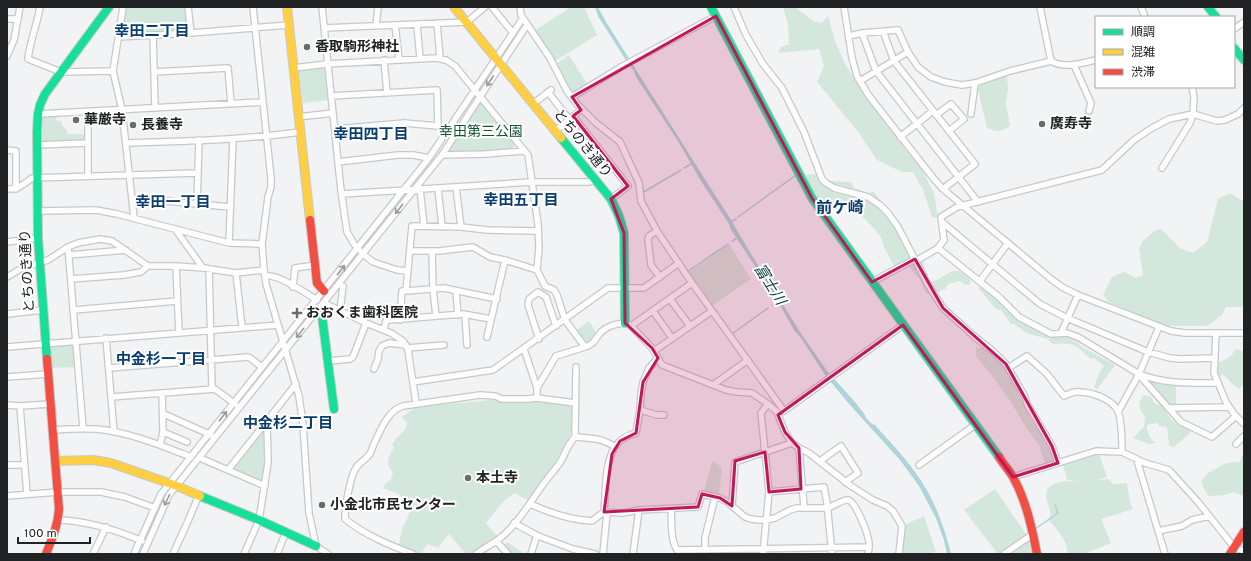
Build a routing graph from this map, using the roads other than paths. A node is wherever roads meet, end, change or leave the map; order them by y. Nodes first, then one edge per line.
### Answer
1 (20, 7) edge
2 (40, 7) edge
3 (109, 7) edge
4 (123, 7) edge
5 (188, 7) edge
6 (252, 7) edge
7 (287, 7) edge
8 (322, 7) edge
9 (378, 7) edge
10 (454, 7) edge
11 (485, 7) edge
12 (492, 7) edge
13 (520, 7) edge
14 (711, 7) edge
15 (734, 7) edge
16 (844, 7) edge
17 (1040, 7) edge
18 (1208, 7) edge
19 (716, 16) junction
20 (1215, 16) edge
21 (523, 18) junction
22 (7, 19) edge
23 (18, 19) junction
24 (467, 22) junction
25 (1244, 22) edge
26 (437, 23) junction
27 (417, 24) junction
28 (289, 25) junction
29 (395, 25) junction
30 (527, 25) junction
31 (376, 26) junction
32 (255, 28) junction
33 (324, 28) junction
34 (1235, 28) edge
35 (884, 31) junction
36 (191, 33) junction
37 (513, 33) junction
38 (862, 33) junction
39 (153, 35) junction
40 (848, 36) junction
41 (119, 37) junction
42 (1235, 49) edge
43 (908, 52) junction
44 (7, 56) edge
45 (420, 58) junction
46 (440, 58) junction
47 (399, 59) junction
48 (384, 60) junction
49 (1095, 60) edge
50 (1244, 60) edge
51 (499, 61) junction
52 (894, 61) junction
53 (1051, 61) junction
54 (327, 64) junction
55 (1074, 65) junction
56 (293, 68) junction
57 (114, 71) junction
58 (876, 71) junction
59 (61, 72) junction
60 (154, 72) junction
61 (860, 81) junction
62 (975, 83) junction
63 (1192, 88) edge
64 (475, 90) junction
65 (387, 93) junction
66 (331, 96) junction
67 (480, 96) junction
68 (572, 98) junction
69 (263, 102) junction
70 (231, 104) junction
71 (533, 104) junction
72 (155, 108) junction
73 (1244, 108) edge
74 (582, 109) junction
75 (122, 110) junction
76 (1090, 111) dead end
77 (88, 112) junction
78 (333, 113) junction
79 (935, 113) junction
80 (38, 114) junction
81 (971, 114) dead end
82 (1193, 114) junction
83 (298, 117) junction
84 (571, 118) junction
85 (918, 124) junction
86 (438, 126) junction
87 (334, 129) junction
88 (449, 129) junction
89 (555, 131) junction
90 (949, 131) junction
91 (300, 132) junction
92 (458, 132) junction
93 (267, 136) junction
94 (900, 137) junction
95 (233, 139) junction
96 (199, 140) junction
97 (88, 143) junction
98 (126, 143) junction
99 (37, 144) junction
100 (7, 150) edge
101 (524, 151) junction
102 (442, 155) junction
103 (429, 158) junction
104 (338, 162) junction
105 (1162, 168) dead end
106 (197, 173) junction
107 (130, 175) junction
108 (88, 176) junction
109 (959, 177) junction
110 (38, 178) junction
111 (594, 180) junction
112 (532, 182) junction
113 (456, 187) junction
114 (7, 189) edge
115 (16, 189) junction
116 (418, 189) junction
117 (438, 189) junction
118 (943, 189) junction
119 (404, 190) junction
120 (342, 194) junction
121 (133, 198) junction
122 (611, 199) junction
123 (978, 202) junction
124 (197, 203) junction
125 (230, 207) junction
126 (963, 207) junction
127 (38, 211) junction
128 (134, 218) junction
129 (942, 222) junction
130 (424, 226) junction
131 (442, 226) junction
132 (461, 227) junction
133 (174, 229) junction
134 (538, 231) junction
135 (657, 231) junction
136 (38, 238) junction
137 (7, 242) edge
138 (229, 243) junction
139 (1008, 243) junction
140 (262, 244) junction
141 (68, 247) junction
142 (358, 248) junction
143 (938, 248) junction
144 (126, 250) junction
145 (410, 251) junction
146 (432, 252) junction
147 (363, 254) junction
148 (69, 255) junction
149 (505, 260) junction
150 (915, 260) junction
151 (40, 263) junction
152 (679, 263) junction
153 (992, 264) junction
154 (316, 265) junction
155 (148, 266) junction
156 (176, 266) junction
157 (206, 268) junction
158 (264, 270) junction
159 (537, 270) junction
160 (408, 271) junction
161 (236, 273) junction
162 (265, 276) junction
163 (7, 277) edge
164 (660, 277) junction
165 (71, 278) junction
166 (980, 281) junction
167 (872, 282) junction
168 (692, 283) junction
169 (339, 284) junction
170 (293, 287) junction
171 (626, 288) junction
172 (433, 289) junction
173 (324, 290) junction
174 (406, 291) junction
175 (456, 291) junction
176 (1078, 295) junction
177 (496, 298) junction
178 (670, 299) junction
179 (317, 300) junction
180 (177, 301) junction
181 (324, 303) junction
182 (43, 310) junction
183 (74, 310) junction
184 (712, 310) junction
185 (318, 311) junction
186 (340, 311) junction
187 (653, 311) junction
188 (7, 314) edge
189 (458, 314) junction
190 (466, 315) junction
191 (436, 316) junction
192 (1067, 318) junction
193 (492, 319) junction
194 (400, 320) junction
195 (565, 320) junction
196 (366, 323) junction
197 (628, 324) junction
198 (278, 325) junction
199 (903, 325) junction
200 (556, 326) junction
201 (690, 326) junction
202 (242, 327) junction
203 (1159, 327) junction
204 (384, 329) junction
205 (211, 330) junction
206 (179, 332) junction
207 (1061, 333) junction
208 (1216, 333) junction
209 (1244, 333) edge
210 (487, 337) dead end
211 (106, 338) junction
212 (672, 338) junction
213 (539, 339) junction
214 (76, 341) junction
215 (283, 341) junction
216 (46, 344) junction
217 (444, 345) dead end
218 (467, 345) dead end
219 (406, 346) junction
220 (7, 347) edge
221 (585, 347) junction
222 (524, 349) junction
223 (286, 350) junction
224 (654, 351) junction
225 (1148, 352) junction
226 (658, 358) junction
227 (1215, 358) junction
228 (211, 359) junction
229 (748, 360) junction
230 (328, 361) junction
231 (262, 367) junction
232 (576, 367) dead end
233 (109, 368) junction
234 (1008, 368) junction
235 (374, 369) dead end
236 (48, 374) junction
237 (1139, 374) junction
238 (7, 377) edge
239 (413, 382) junction
240 (1217, 383) junction
241 (296, 384) junction
242 (713, 385) junction
243 (537, 388) junction
244 (212, 389) junction
245 (162, 393) junction
246 (111, 397) junction
247 (537, 398) junction
248 (233, 403) junction
249 (416, 403) junction
250 (575, 403) junction
251 (50, 404) junction
252 (768, 404) junction
253 (7, 405) edge
254 (20, 406) junction
255 (1229, 406) junction
256 (240, 408) junction
257 (1168, 408) junction
258 (334, 409) dead end
259 (640, 410) junction
260 (784, 411) junction
261 (1118, 412) junction
262 (164, 414) junction
263 (664, 415) dead end
264 (778, 415) junction
265 (1236, 416) junction
266 (267, 421) junction
267 (1244, 424) edge
268 (975, 425) junction
269 (83, 428) junction
270 (53, 430) junction
271 (114, 432) junction
272 (163, 432) junction
273 (209, 434) junction
274 (1244, 436) edge
275 (574, 437) junction
276 (215, 438) junction
277 (187, 442) dead end
278 (792, 443) junction
279 (1236, 444) dead end
280 (160, 445) junction
281 (615, 447) junction
282 (798, 448) junction
283 (765, 452) junction
284 (1122, 452) junction
285 (191, 456) junction
286 (200, 458) junction
287 (56, 460) junction
288 (1137, 460) junction
289 (820, 461) junction
290 (1058, 463) junction
291 (7, 465) edge
292 (24, 465) junction
293 (919, 465) dead end
294 (228, 470) junction
295 (1013, 477) junction
296 (846, 482) junction
297 (173, 484) junction
298 (265, 486) junction
299 (802, 489) junction
300 (58, 492) junction
301 (769, 492) junction
302 (28, 494) junction
303 (199, 495) junction
304 (7, 496) edge
305 (715, 497) junction
306 (530, 504) junction
307 (732, 506) junction
308 (804, 507) junction
309 (155, 508) junction
310 (828, 508) junction
311 (671, 509) junction
312 (639, 510) junction
313 (605, 513) junction
314 (1208, 516) junction
315 (58, 520) junction
316 (259, 520) junction
317 (766, 520) junction
318 (514, 523) junction
319 (106, 527) junction
320 (1158, 531) junction
321 (286, 532) junction
322 (1244, 532) edge
323 (1033, 534) junction
324 (536, 535) junction
325 (140, 540) junction
326 (496, 540) junction
327 (147, 543) junction
328 (316, 546) junction
329 (832, 547) junction
330 (869, 547) junction
331 (705, 550) junction
332 (1232, 550) edge
333 (763, 551) edge
334 (1244, 551) edge
335 (578, 552) edge
336 (695, 552) edge
337 (46, 554) edge
338 (93, 554) edge
339 (134, 554) edge
340 (143, 554) edge
341 (172, 554) edge
342 (244, 554) edge
343 (277, 554) edge
344 (328, 554) edge
345 (413, 554) edge
346 (476, 554) edge
347 (508, 554) edge
348 (530, 554) edge
349 (595, 554) edge
350 (603, 554) edge
351 (633, 554) edge
352 (832, 554) edge
353 (868, 554) edge
354 (899, 554) edge
355 (1004, 554) edge
356 (1037, 554) edge
357 (1165, 554) edge

1 - 23 street
2 - 59 street
3 - 59 main road, とちのき通り
4 - 41 street
5 - 36 street
6 - 32 street
7 - 28 main road
8 - 33 street
9 - 31 street
10 - 24 main road, とちのき通り
11 - 24 street
12 - 37 street
13 - 21 street
14 - 19 main road
15 - 150 street
16 - 40 street
17 - 53 street
18 - 20 main road
19 - 68 street
19 - 167 main road
21 - 30 street
21 - 37 street
22 - 23 street
23 - 44 street
24 - 26 street
24 - 51 main road, とちのき通り
25 - 34 street
26 - 27 street
26 - 46 street
27 - 29 street
27 - 45 street
28 - 32 street
28 - 56 main road
29 - 31 street
29 - 47 street
30 - 51 street
30 - 68 street
31 - 33 street
32 - 36 street
32 - 69 street
33 - 54 street
35 - 38 street
35 - 43 street
35 - 52 street
36 - 39 street
37 - 51 street
38 - 40 street
38 - 58 street
39 - 41 street
39 - 60 street
40 - 61 street
41 - 57 street
42 - 50 main road
43 - 52 street
43 - 62 street
45 - 46 street
45 - 47 street
46 - 64 street
47 - 48 street
48 - 54 street
48 - 65 street
49 - 55 street
51 - 64 street
51 -> 67 street
51 - 71 main road, とちのき通り
52 - 58 street
52 - 79 street
53 - 55 street
53 - 62 street
54 - 56 street
54 - 66 street
55 - 76 street
56 - 83 main road
57 - 59 street
57 - 75 street
58 - 61 street
58 - 85 street
59 - 80 main road, とちのき通り
60 - 70 street
60 - 72 street
61 - 94 street
62 - 81 street
63 - 82 street
64 - 67 street
64 - 88 street
65 - 66 street
65 - 86 street
66 - 78 street
67 - 92 street
67 - 101 street
68 - 74 street
69 - 70 street
69 - 93 street
70 - 72 street
71 - 84 street
71 - 89 main road, とちのき通り
72 - 75 street
73 - 82 street
74 - 84 street
74 - 135 street
75 - 77 street
75 - 98 street
77 - 80 street
77 - 97 street
78 - 83 street
78 - 87 street
79 - 85 street
79 - 90 street
79 - 90 street
80 - 99 main road, とちのき通り
82 - 105 street
82 - 123 street
83 - 91 main road
84 - 89 street
84 - 122 street
85 - 94 street
85 - 109 street
86 - 87 street
86 - 88 street
87 - 104 street
88 - 92 street
88 - 103 street
89 - 111 main road, とちのき通り
90 - 109 street
91 - 93 street
91 - 154 main road
92 - 102 street
93 - 95 street
93 - 140 street
94 - 118 street
95 - 96 street
95 - 125 street
96 - 98 street
96 - 106 street
97 - 99 street
97 - 108 street
98 - 107 street
99 - 110 main road, とちのき通り
100 - 115 street
101 - 102 street
101 - 112 street
102 - 116 street
103 - 104 street
103 - 119 street
104 - 120 street
106 - 107 street
106 - 124 street
107 - 108 street
107 - 121 street
108 - 110 street
109 - 118 street
109 - 123 street
110 - 115 street
110 - 127 main road, とちのき通り
111 - 112 street
111 - 122 main road, とちのき通り
112 - 113 street
112 - 134 street
113 - 117 street
113 - 132 street
114 - 115 street
116 - 117 street
116 - 119 street
116 - 130 street
116 -> 147 street
117 - 131 street
118 - 126 street
119 - 120 street
119 - 142 street
120 - 142 street
121 - 124 street
121 - 128 street
122 - 171 main road, とちのき通り
123 - 126 street
124 - 125 street
125 - 138 street
126 - 129 street
126 - 139 street
127 - 128 street
127 - 136 main road, とちのき通り
128 - 133 street
129 - 143 street
129 - 153 street
130 - 131 street
130 - 145 street
131 - 132 street
132 - 134 street
133 - 138 street
133 - 157 street
134 - 159 street
135 - 152 street
135 - 164 street
136 - 137 street
136 - 151 main road, とちのき通り
138 - 140 street
139 - 153 street
139 - 176 street
140 - 158 street
141 - 144 street
141 - 148 street
141 - 151 street
142 - 147 street
173 -> 142 street
143 - 150 street
143 - 166 street
144 - 148 street
144 - 155 street
145 - 146 street
145 - 160 street
146 - 149 street
146 - 172 street
147 - 160 street
147 - 169 street
148 - 165 street
149 - 159 street
149 - 177 street
150 - 167 street
150 - 234 street
151 - 163 street
151 - 182 main road, とちのき通り
152 - 164 street
152 - 168 street
153 - 166 street
153 - 192 street
154 - 170 street
154 - 173 main road
155 - 156 street
155 - 165 street
156 - 157 street
156 - 180 street
157 - 161 street
157 - 205 street
158 - 161 street
158 - 162 street
159 - 195 street
160 - 174 street
161 - 202 street
162 - 170 street
162 - 198 street
164 - 171 street
165 - 183 street
166 - 207 street
167 - 199 main road
168 - 178 street
168 - 184 street
169 - 181 street
169 - 186 street
170 - 179 street
171 - 195 street
171 - 197 main road, とちのき通り
172 - 174 street
172 - 175 street
172 - 191 street
173 - 179 street
174 - 194 street
175 - 177 street
175 - 189 street
176 - 192 street
176 - 203 street
177 - 193 street
178 - 187 street
178 - 201 street
179 - 215 street
180 - 183 street
180 - 206 street
181 - 185 street
181 - 186 street
182 - 188 street
182 - 216 main road, とちのき通り
183 - 214 street
184 - 201 street
184 - 229 street
185 -> 223 street
185 - 230 main road
186 - 196 street
187 - 197 street
187 - 212 street
189 - 190 street
189 - 191 street
190 - 193 street
190 - 218 street
191 - 194 street
192 - 207 street
192 - 225 street
193 - 210 street
194 - 204 street
195 - 200 street
195 - 221 street
196 - 204 street
196 - 230 street
197 - 221 street
197 - 224 street
198 - 202 street
198 - 215 street
199 - 260 street
199 - 268 main road
200 - 213 street
200 - 213 street
201 - 212 street
202 - 205 street
203 - 208 street
203 - 225 street
204 - 219 street
205 - 206 street
205 - 228 street
206 - 211 street
207 - 237 street
208 - 209 street
208 - 227 street
211 - 214 street
211 - 233 street
212 - 224 street
213 - 222 street
214 - 216 street
214 - 269 street
215 - 223 street
215 - 231 street
216 - 220 street
216 - 236 main road, とちのき通り
217 - 219 street
219 - 235 street
219 - 239 street
221 - 243 street
222 - 239 street
222 - 243 street
223 - 241 street
223 - 256 street
224 - 226 street
225 - 227 street
225 - 237 street
226 - 242 street
226 - 259 street
227 - 240 street
228 - 231 street
228 - 233 street
228 - 244 street
229 - 242 street
229 - 260 street
230 - 258 main road
231 - 248 street
232 - 250 street
233 - 246 street
234 - 261 street
234 - 290 street
236 - 238 street
236 - 251 main road, とちのき通り
237 - 240 street
237 - 257 street
237 - 261 street
239 - 249 street
240 - 255 street
241 - 266 street
241 - 328 street
242 - 252 street
243 - 247 street
244 - 245 street
244 - 248 street
245 - 246 street
245 - 262 street
246 - 271 street
247 - 249 street
247 - 250 street
248 - 256 street
273 -> 248 street
249 - 345 street
250 - 275 street
251 - 254 street
251 - 270 main road, とちのき通り
252 - 264 street
252 - 283 street
253 - 254 street
254 - 292 street
255 - 257 street
255 - 265 street
256 - 276 street
257 - 265 street
259 - 263 street
259 - 281 street
260 - 264 street
261 - 284 street
262 - 272 street
262 - 273 street
264 - 278 street
265 - 267 street
266 - 294 street
266 - 298 street
268 - 293 street
268 - 295 main road
269 - 270 street
269 - 271 street
270 - 287 main road, とちのき通り
271 - 280 street
272 - 277 street
272 - 280 street
273 - 276 street
273 - 285 street
274 - 279 street
275 - 281 street
275 - 306 street
276 - 286 street
278 - 282 street
278 - 283 street
280 - 285 street
281 - 313 street
282 - 289 street
282 - 299 street
283 - 301 street
283 - 307 street
284 - 288 street
284 - 290 street
285 - 297 street
286 - 294 street
286 - 297 street
287 - 297 main road
287 - 300 main road, とちのき通り
288 - 314 street
288 - 320 street
289 - 296 street
289 - 296 street
290 - 295 street
291 - 292 street
292 - 302 street
294 - 298 street
295 - 323 main road
296 - 354 street
297 - 303 main road
297 - 309 street
297 -> 327 street
298 - 316 street
299 - 301 street
299 - 308 street
299 - 310 street
300 - 302 street
300 - 309 street
300 - 315 main road, とちのき通り
301 - 317 street
302 - 304 street
303 - 316 main road
303 - 341 street
305 - 307 street
305 - 311 street
305 - 331 street
306 - 313 street
306 - 318 street
307 - 317 street
308 - 310 street
308 - 317 street
309 - 325 street
310 - 329 street
310 - 330 street
311 - 312 street
311 - 336 street
312 - 313 street
312 - 351 street
313 - 350 street
314 - 320 street
314 - 332 street
315 - 319 street
315 - 337 main road, とちのき通り
316 - 321 main road
316 - 342 street
317 - 333 street
318 - 324 street
318 - 326 street
319 - 325 street
319 - 338 street
320 - 357 street
321 - 328 main road
321 - 343 street
322 - 332 main road
323 - 355 street
323 - 356 main road
324 - 335 street
324 - 348 street
325 - 327 street
325 - 339 street
326 - 346 street
326 - 347 street
327 - 340 street
328 - 344 street
329 - 330 street
329 - 333 street
329 - 352 street
330 - 353 street
331 - 333 street
331 - 336 street
332 - 334 street
335 - 349 street

